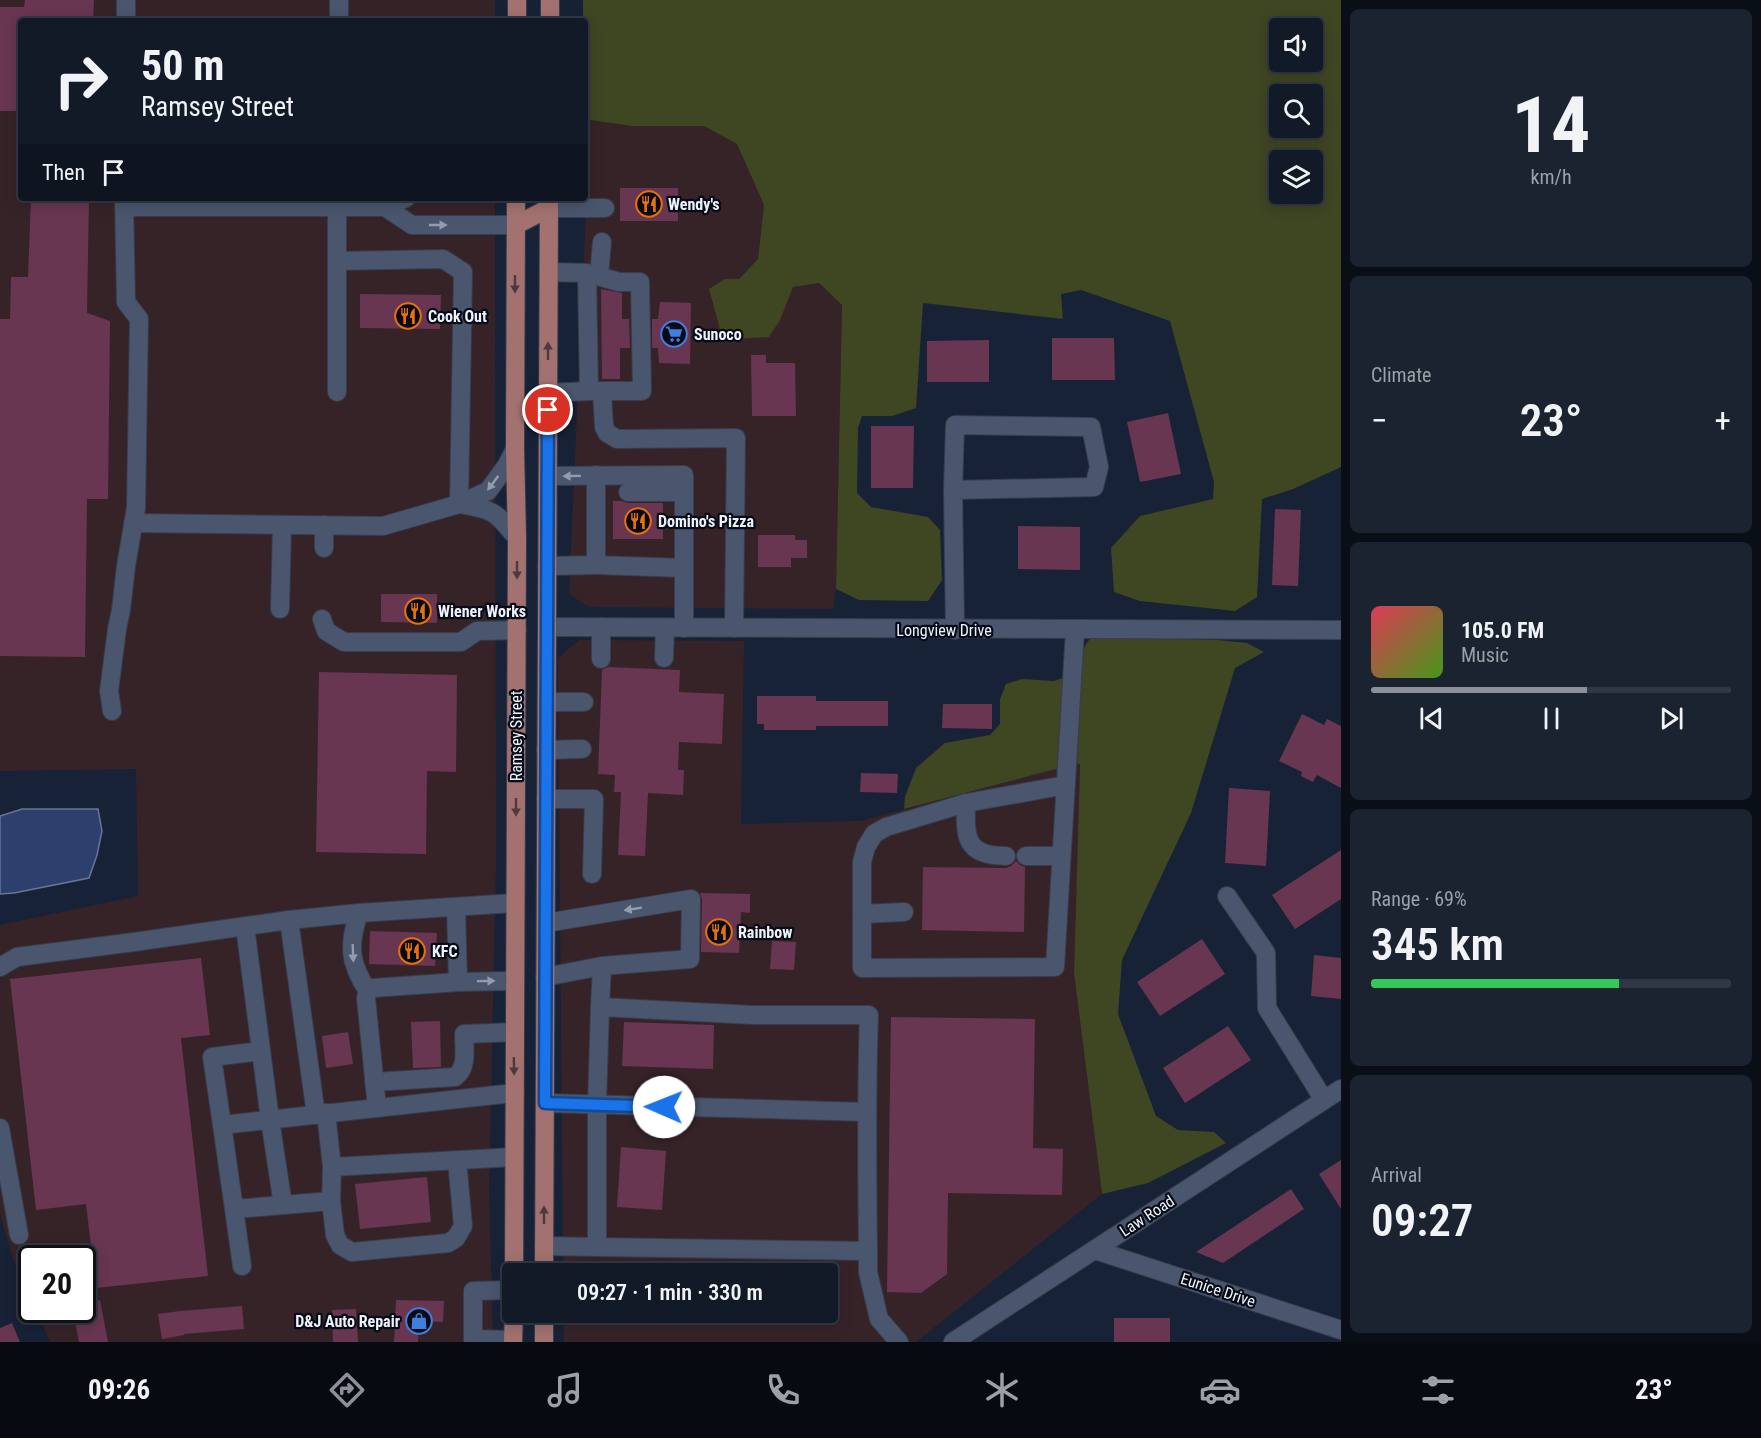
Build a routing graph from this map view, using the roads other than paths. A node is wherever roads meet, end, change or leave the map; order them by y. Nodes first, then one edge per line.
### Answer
1 (126, 0) edge
2 (339, 0) edge
3 (517, 0) edge
4 (550, 0) edge
5 (126, 18) edge
6 (339, 18) edge
7 (517, 18) edge
8 (550, 18) edge
9 (399, 201) edge
10 (516, 201) edge
11 (124, 202) edge
12 (337, 203) edge
13 (549, 203) edge
14 (385, 207) junction
15 (605, 208) dead end
16 (516, 225) junction
17 (602, 242) dead end
18 (337, 261) junction
19 (549, 273) junction
20 (593, 275) junction
21 (596, 391) junction
22 (337, 392) dead end
23 (548, 393) junction
24 (515, 448) junction
25 (548, 476) junction
26 (596, 484) junction
27 (684, 487) junction
28 (953, 490) junction
29 (459, 504) junction
30 (133, 524) junction
31 (282, 525) junction
32 (324, 525) junction
33 (517, 538) junction
34 (324, 549) dead end
35 (596, 565) junction
36 (547, 566) junction
37 (684, 568) junction
38 (280, 609) dead end
39 (321, 619) dead end
40 (547, 627) junction
41 (602, 627) junction
42 (665, 628) junction
43 (684, 628) junction
44 (734, 628) junction
45 (517, 630) junction
46 (955, 630) junction
47 (1075, 630) junction
48 (1341, 630) edge
49 (664, 658) dead end
50 (601, 659) dead end
51 (547, 702) junction
52 (584, 702) dead end
53 (112, 711) dead end
54 (582, 749) dead end
55 (546, 750) junction
56 (1066, 785) junction
57 (546, 799) junction
58 (966, 803) junction
59 (1006, 856) dead end
60 (1026, 856) dead end
61 (1062, 856) junction
62 (592, 874) dead end
63 (1227, 896) dead end
64 (515, 903) junction
65 (456, 907) junction
66 (359, 912) junction
67 (904, 912) dead end
68 (862, 914) junction
69 (289, 920) junction
70 (546, 923) junction
71 (245, 926) junction
72 (602, 966) junction
73 (0, 967) edge
74 (546, 977) junction
75 (458, 981) junction
76 (515, 981) junction
77 (368, 991) junction
78 (600, 1007) junction
79 (514, 1032) junction
80 (261, 1051) junction
81 (374, 1082) junction
82 (1341, 1089) edge
83 (515, 1093) junction
84 (1324, 1100) junction
85 (545, 1103) junction
86 (597, 1105) junction
87 (377, 1108) junction
88 (867, 1113) junction
89 (321, 1114) junction
90 (270, 1120) junction
91 (222, 1125) junction
92 (0, 1128) edge
93 (514, 1157) junction
94 (457, 1160) junction
95 (332, 1167) junction
96 (331, 1201) junction
97 (283, 1205) junction
98 (234, 1209) junction
99 (19, 1235) dead end
100 (544, 1246) junction
101 (597, 1247) junction
102 (1095, 1250) junction
103 (868, 1251) junction
104 (514, 1263) edge
105 (544, 1263) edge
106 (242, 1266) dead end
107 (502, 1290) edge
108 (514, 1323) edge
109 (544, 1323) edge
110 (1341, 1330) edge
111 (513, 1341) edge
112 (544, 1342) edge
113 (899, 1342) edge
114 (953, 1342) edge

1 - 5 street
2 - 6 street
3 - 7 main road
4 - 8 main road
9 - 14 street
10 - 16 main road, Ramsey Street
11 - 12 street
11 - 30 street
12 - 14 street
12 - 18 street
13 - 15 street
13 - 16 main road
13 - 19 main road, Ramsey Street
14 -> 16 street
16 -> 24 main road, Ramsey Street
17 - 20 street
18 - 22 street
18 - 29 street
19 - 20 street
23 -> 19 main road, Ramsey Street
20 - 21 street
20 - 21 street
21 - 23 street
21 - 44 street
23 - 25 main road, Ramsey Street
24 -> 29 street
24 - 33 main road, Ramsey Street
26 -> 25 street
25 - 36 main road, Ramsey Street
26 - 27 street
26 - 27 street
26 - 35 street
27 - 37 street
28 - 28 street
28 - 46 street
29 - 32 street
29 - 33 street
30 - 31 street
30 - 53 street
31 - 32 street
31 - 38 street
32 - 34 street
33 -> 45 main road, Ramsey Street
35 - 36 street
35 - 37 street
36 - 40 main road, Ramsey Street
37 - 43 street
39 - 45 street
40 - 41 street, Longview Drive
40 - 51 main road, Ramsey Street
41 - 42 street, Longview Drive
41 - 50 street
42 - 43 street, Longview Drive
42 - 49 street
43 - 44 street, Longview Drive
44 - 46 street, Longview Drive
45 -> 64 main road, Ramsey Street
46 - 47 street, Longview Drive
47 - 48 street, Longview Drive
47 - 56 street
51 - 52 street
51 - 55 main road, Ramsey Street
54 - 55 street
55 - 57 main road, Ramsey Street
56 - 58 street
56 - 61 street
57 - 62 street
57 - 70 main road, Ramsey Street
58 - 59 street
58 - 68 street
60 - 61 street
61 - 68 street
63 - 84 street
64 - 65 street
64 - 76 main road, Ramsey Street
65 - 66 street
65 - 75 street
66 - 69 street
66 -> 77 street
67 - 68 street
69 - 71 street
69 - 89 street
72 -> 70 street
70 - 74 main road, Ramsey Street
71 - 73 street
71 - 80 street
72 - 74 street
72 - 78 street
74 - 85 main road, Ramsey Street
75 -> 76 street
75 - 77 street
76 - 79 main road, Ramsey Street
77 - 81 street
78 - 86 street
78 - 88 street
79 - 81 street
79 -> 83 main road, Ramsey Street
80 - 90 street
80 - 91 street
81 - 87 street
82 - 84 street, Law Road
83 - 87 street
83 - 93 main road, Ramsey Street
84 - 102 street, Law Road
85 - 86 street
100 -> 85 main road, Ramsey Street
86 - 88 street
86 - 101 street
87 - 89 street
88 - 103 street
89 - 90 street
89 - 95 street
90 - 91 street
90 - 97 street
91 - 98 street
92 - 99 street
93 - 94 street
93 - 104 main road, Ramsey Street
94 - 95 street
94 - 96 street
95 - 96 street
96 - 97 street
97 - 98 street
98 - 106 street
100 - 101 street
100 - 105 main road, Ramsey Street
101 - 103 street
102 - 110 street, Eunice Drive
102 - 114 street, Law Road
103 - 113 street
107 - 111 street
108 - 111 main road
109 - 112 main road

